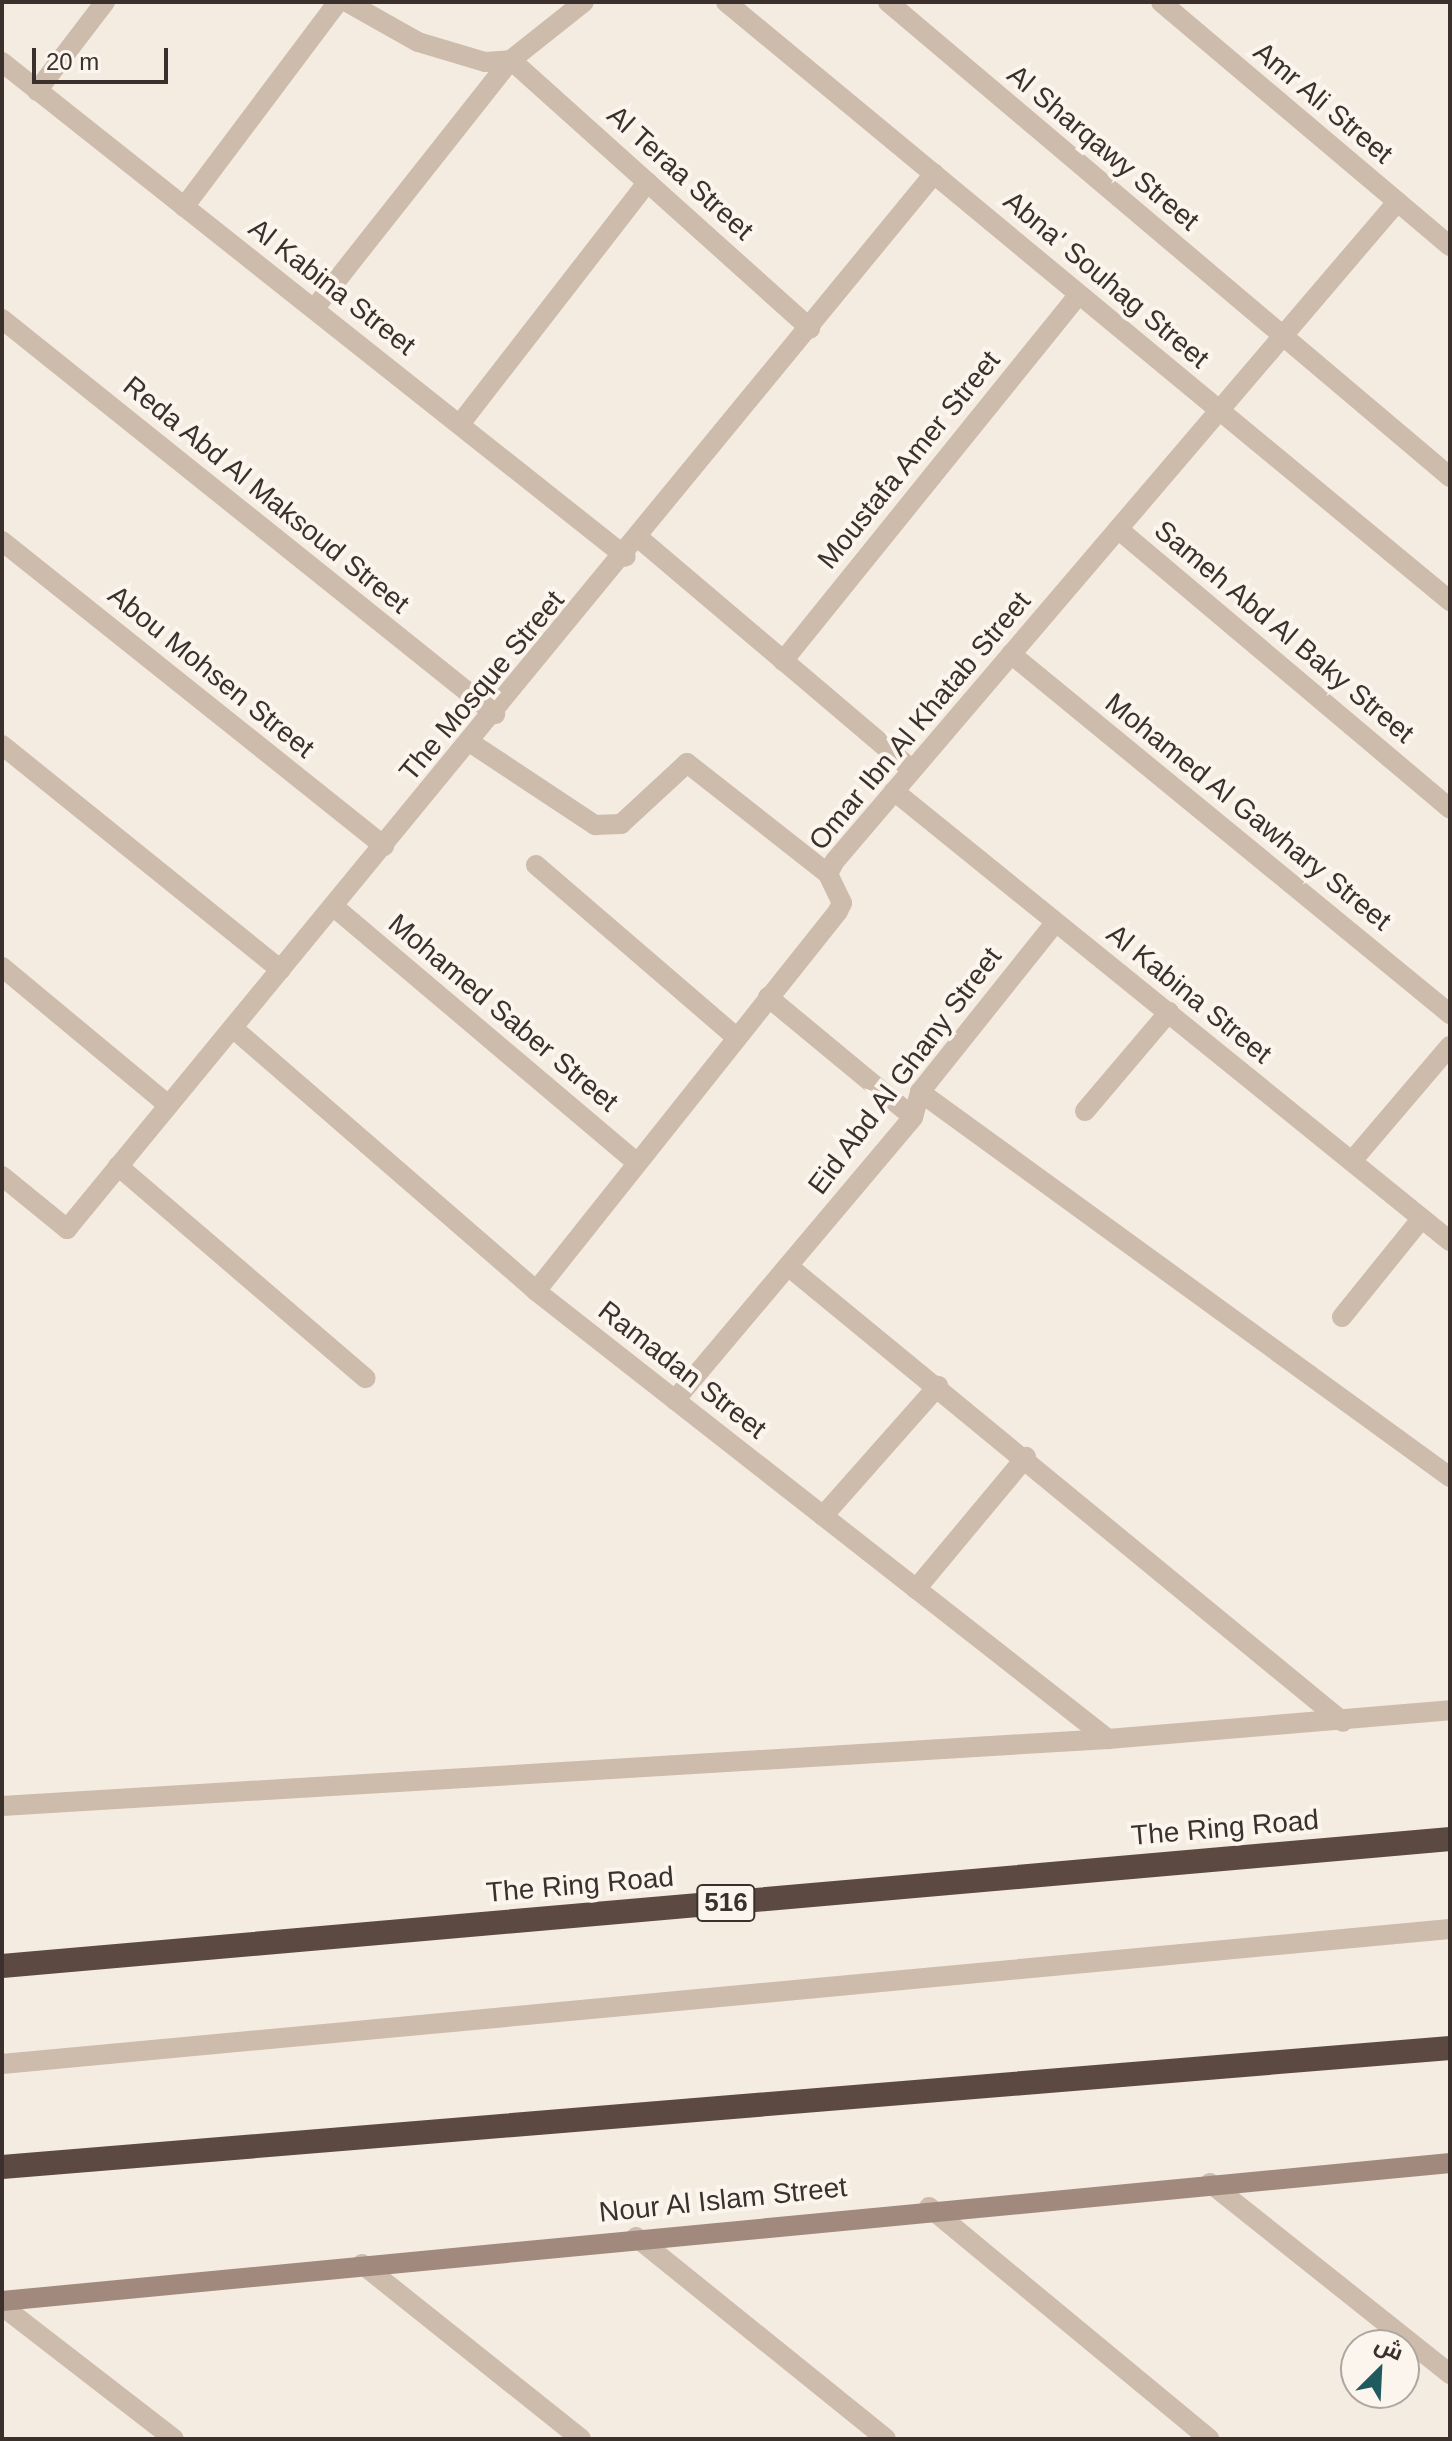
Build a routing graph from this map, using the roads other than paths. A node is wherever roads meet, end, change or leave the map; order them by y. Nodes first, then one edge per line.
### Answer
1 (105, 2) edge
2 (338, 2) edge
3 (347, 2) edge
4 (584, 2) edge
5 (726, 2) edge
6 (888, 2) edge
7 (1161, 2) edge
8 (511, 60) junction
9 (2, 62) edge
10 (37, 91) junction
11 (934, 174) junction
12 (648, 182) junction
13 (1397, 202) junction
14 (184, 207) junction
15 (1450, 246) edge
16 (1079, 294) junction
17 (314, 309) junction
18 (2, 319) edge
19 (810, 328) junction
20 (1281, 337) junction
21 (1219, 410) junction
22 (460, 424) junction
23 (1450, 477) edge
24 (1118, 529) junction
25 (640, 539) junction
26 (2, 541) edge
27 (626, 557) junction
28 (1450, 601) edge
29 (1011, 654) junction
30 (783, 661) junction
31 (495, 714) junction
32 (471, 743) junction
33 (2, 745) edge
34 (912, 770) junction
35 (894, 791) junction
36 (1450, 809) edge
37 (384, 846) junction
38 (536, 865) dead end
39 (828, 874) junction
40 (333, 906) junction
41 (1055, 923) junction
42 (2, 967) edge
43 (281, 970) junction
44 (768, 997) junction
45 (1169, 1012) junction
46 (1450, 1014) edge
47 (234, 1029) junction
48 (737, 1038) junction
49 (1450, 1046) edge
50 (920, 1092) junction
51 (168, 1105) junction
52 (1085, 1111) dead end
53 (913, 1117) junction
54 (1352, 1161) junction
55 (637, 1163) junction
56 (118, 1166) junction
57 (2, 1176) edge
58 (1422, 1218) junction
59 (1450, 1241) edge
60 (788, 1266) junction
61 (536, 1291) junction
62 (1342, 1317) dead end
63 (365, 1378) dead end
64 (938, 1386) junction
65 (675, 1400) junction
66 (1026, 1457) junction
67 (1450, 1477) edge
68 (823, 1516) junction
69 (916, 1589) junction
70 (1450, 1710) edge
71 (1343, 1722) junction
72 (1108, 1739) junction
73 (2, 1806) edge
74 (1450, 1839) edge
75 (1450, 1929) edge
76 (2, 1966) edge
77 (1450, 2048) edge
78 (2, 2064) edge
79 (1450, 2163) edge
80 (2, 2167) edge
81 (1210, 2183) junction
82 (929, 2207) junction
83 (636, 2237) junction
84 (362, 2264) junction
85 (2, 2303) edge
86 (1450, 2374) edge
87 (174, 2439) edge
88 (581, 2439) edge
89 (886, 2439) edge
90 (1209, 2439) edge

1 - 10 street
2 - 14 street
3 - 8 street
4 - 8 street
5 - 11 street, Abna' Souhag Street
6 - 20 street, Al Sharqawy Street
7 - 13 street, Amr Ali Street
8 - 12 street, Al Teraa Street
8 - 17 street
9 - 10 street, Al Kabina Street
10 - 14 street, Al Kabina Street
11 - 16 street, Abna' Souhag Street
11 - 19 street, The Mosque Street
12 - 19 street, Al Teraa Street
12 - 22 street
13 - 15 street, Amr Ali Street
13 - 20 street, Omar Ibn Al Khatab Street
14 - 17 street, Al Kabina Street
16 - 21 street, Abna' Souhag Street
16 - 30 street, Moustafa Amer Street
17 - 22 street, Al Kabina Street
18 - 31 street, Reda Abd Al Maksoud Street
19 - 25 street, The Mosque Street
20 - 21 street, Omar Ibn Al Khatab Street
20 - 23 street, Al Sharqawy Street
21 - 24 street, Omar Ibn Al Khatab Street
21 - 28 street, Abna' Souhag Street
22 - 27 street, Al Kabina Street
24 - 29 street, Omar Ibn Al Khatab Street
24 - 36 street, Sameh Abd Al Baky Street
25 - 27 street, The Mosque Street
25 - 30 street
26 - 37 street, Abou Mohsen Street
27 - 31 street, The Mosque Street
29 - 34 street, Omar Ibn Al Khatab Street
29 - 46 street, Mohamed Al Gawhary Street
30 - 34 street
31 - 32 street, The Mosque Street
32 - 37 street, The Mosque Street
32 - 39 street
33 - 43 street
34 - 35 street, Omar Ibn Al Khatab Street
35 - 39 street, Omar Ibn Al Khatab Street
35 - 41 street, Al Kabina Street
37 - 40 street, The Mosque Street
38 - 48 street
39 - 44 street, Omar Ibn Al Khatab Street
40 - 43 street, The Mosque Street
40 - 55 street, Mohamed Saber Street
41 - 45 street, Al Kabina Street
41 - 50 street, Eid Abd Al Ghany Street
42 - 51 street
43 - 47 street, The Mosque Street
44 - 48 street, Omar Ibn Al Khatab Street
44 - 53 street
45 - 52 street
45 - 54 street, Al Kabina Street
47 - 51 street, The Mosque Street
47 - 61 street, Ramadan Street
48 - 55 street, Omar Ibn Al Khatab Street
49 - 54 street
50 - 53 street, Eid Abd Al Ghany Street
50 - 67 street
51 - 56 street, The Mosque Street
53 - 60 street, Eid Abd Al Ghany Street
54 - 58 street, Al Kabina Street
55 - 61 street, Omar Ibn Al Khatab Street
56 - 57 street, The Mosque Street
56 - 63 street
58 - 59 street, Al Kabina Street
58 - 62 street
60 - 64 street
60 - 65 street, Eid Abd Al Ghany Street
61 - 65 street, Ramadan Street
64 - 66 street
64 - 68 street
65 - 68 street, Ramadan Street
66 - 69 street
66 - 71 street
68 - 69 street, Ramadan Street
69 - 72 street, Ramadan Street
70 - 71 street
71 - 72 street
72 - 73 street
74 - 76 highway, The Ring Road / 516
75 - 78 street
77 - 80 highway
79 - 81 street, Nour Al Islam Street
81 - 82 street, Nour Al Islam Street
81 - 86 street
82 - 83 street, Nour Al Islam Street
82 - 90 street
83 - 84 street, Nour Al Islam Street
83 - 89 street
84 - 85 street, Nour Al Islam Street
84 - 88 street
85 - 87 street

